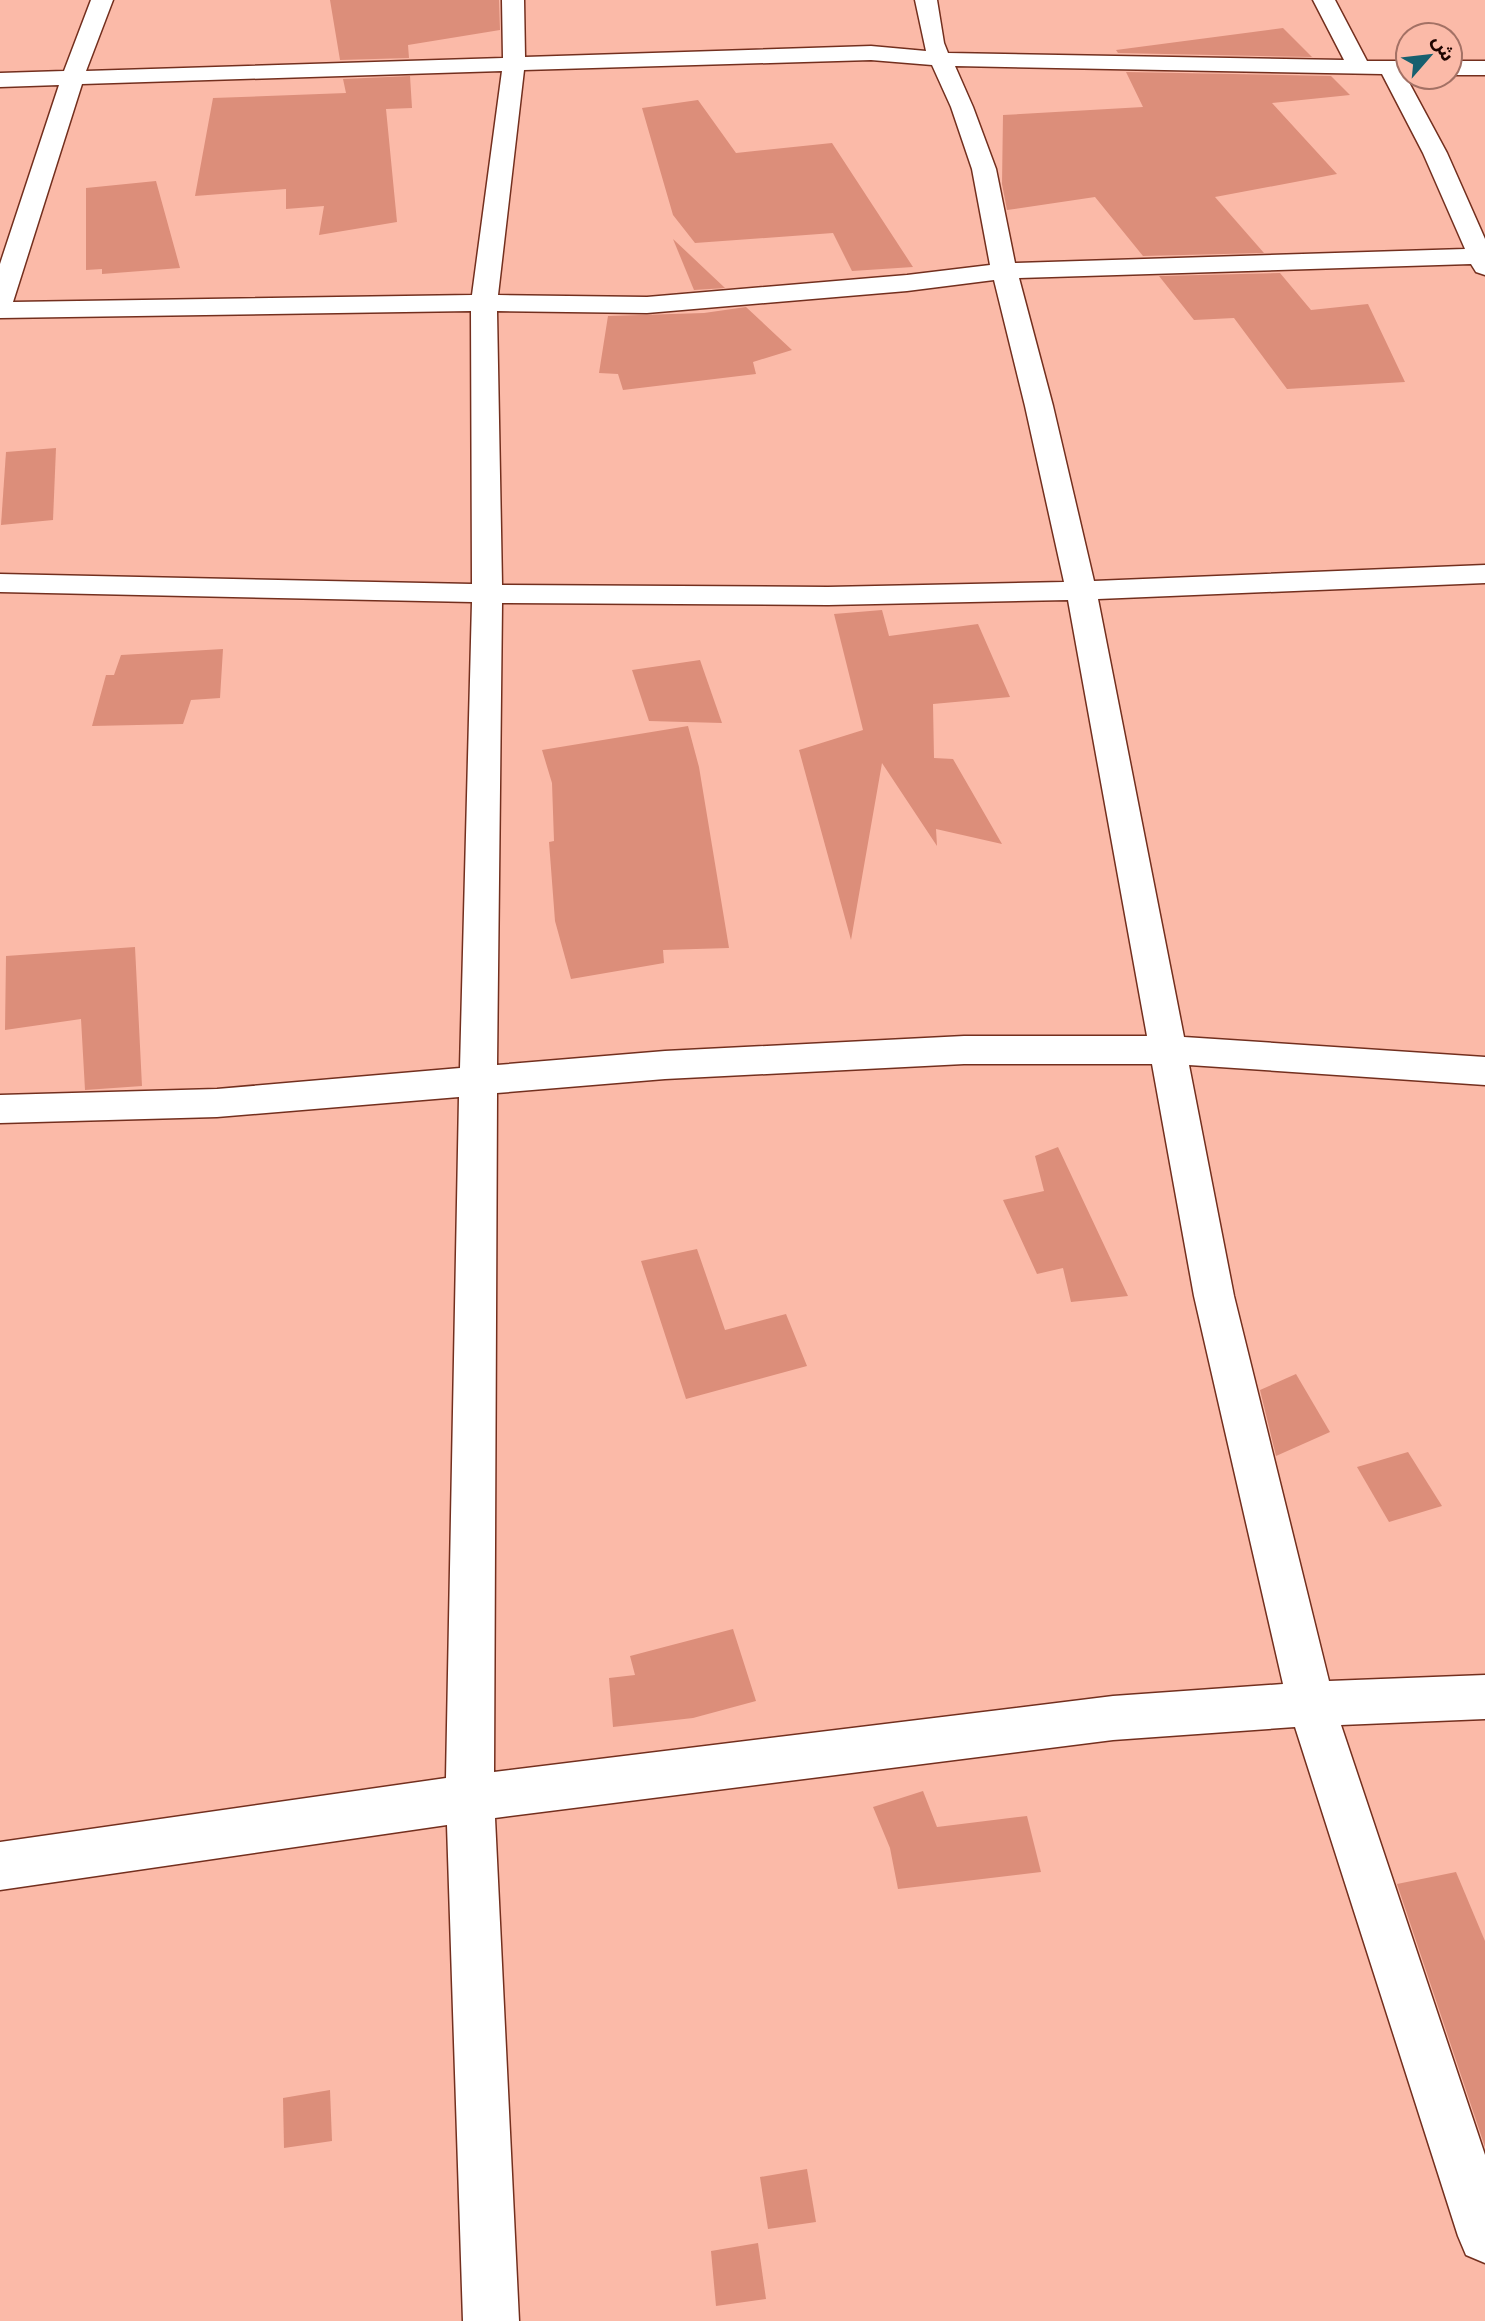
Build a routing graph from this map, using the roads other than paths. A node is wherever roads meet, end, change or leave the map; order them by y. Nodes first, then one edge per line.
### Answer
1 (102, 0) edge
2 (513, 0) edge
3 (926, 0) edge
4 (1324, 0) edge
5 (939, 60) junction
6 (514, 65) junction
7 (1359, 67) junction
8 (1394, 68) edge
9 (1464, 68) edge
10 (1485, 68) edge
11 (72, 79) junction
12 (0, 80) edge
13 (1409, 91) edge
14 (1483, 260) edge
15 (1004, 271) junction
16 (0, 303) edge
17 (484, 303) junction
18 (0, 310) edge
19 (1485, 574) edge
20 (0, 583) edge
21 (1082, 591) junction
22 (487, 594) junction
23 (1167, 1051) junction
24 (1485, 1071) edge
25 (478, 1081) junction
26 (0, 1109) edge
27 (1485, 1697) edge
28 (1311, 1704) junction
29 (470, 1798) junction
30 (0, 1866) edge
31 (1485, 2236) edge
32 (491, 2321) edge

1 - 11 street
2 - 6 street
3 - 5 street
4 - 7 street
5 - 6 street
5 - 7 street
5 - 15 street
6 - 11 street
6 - 17 street
7 - 8 street
9 - 10 street
11 - 12 street
11 - 16 street
13 - 14 street
14 - 15 street
15 - 17 street
15 - 21 street
17 - 18 street
17 - 22 street
19 - 21 street
20 - 22 street
21 - 22 street
21 - 23 street
22 - 25 street
23 - 24 street
23 - 25 street
23 - 28 street
25 - 26 street
25 - 29 street
27 - 28 street
28 - 29 street
28 - 31 street
29 - 30 street
29 - 32 street

